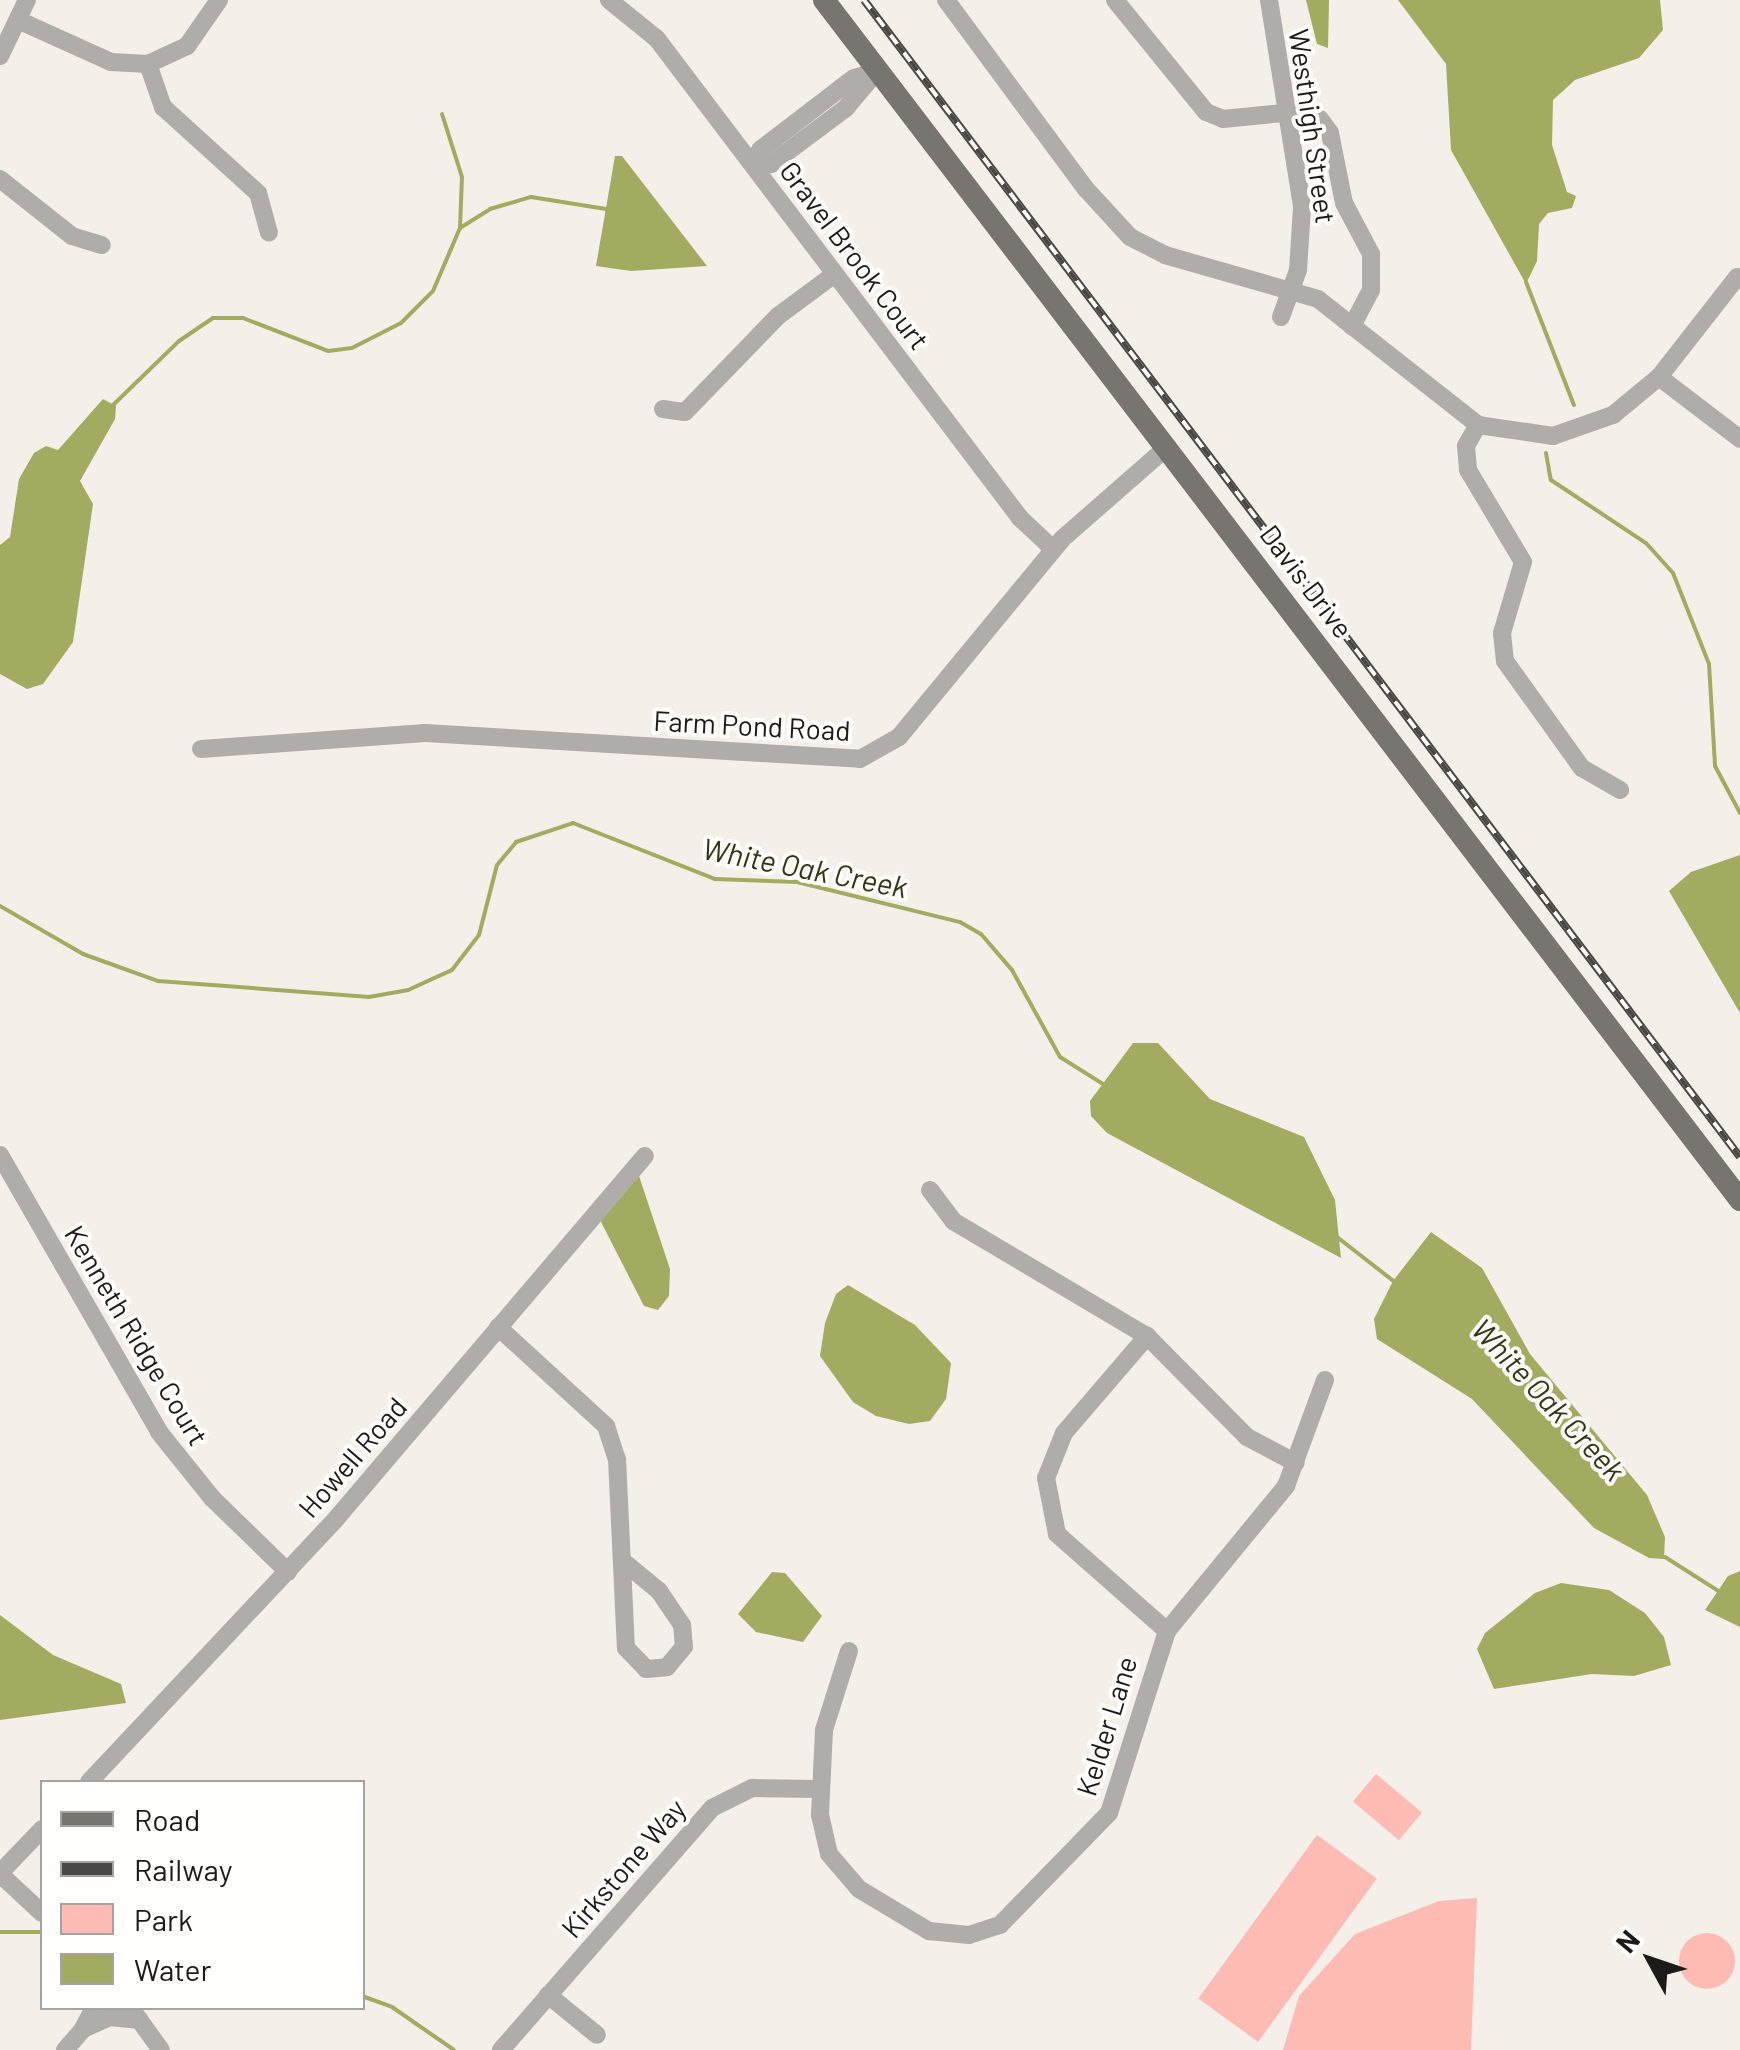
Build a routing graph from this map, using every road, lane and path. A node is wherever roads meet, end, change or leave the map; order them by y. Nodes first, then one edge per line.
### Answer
1 (28, 0) edge
2 (219, 0) edge
3 (608, 0) edge
4 (824, 0) edge
5 (946, 0) edge
6 (1115, 0) edge
7 (1269, 0) edge
8 (18, 20) junction
9 (0, 56) edge
10 (148, 64) junction
11 (877, 71) junction
12 (1283, 114) junction
13 (754, 166) junction
14 (0, 179) edge
15 (269, 233) dead end
16 (102, 246) dead end
17 (834, 274) junction
18 (1736, 278) dead end
19 (1290, 291) junction
20 (1281, 317) dead end
21 (1352, 326) junction
22 (1660, 377) junction
23 (663, 409) dead end
24 (1478, 426) junction
25 (1740, 440) edge
26 (1167, 447) junction
27 (1053, 549) junction
28 (201, 749) dead end
29 (1620, 790) dead end
30 (0, 1155) edge
31 (645, 1156) dead end
32 (930, 1190) dead end
33 (1740, 1200) edge
34 (498, 1327) junction
35 (1146, 1336) junction
36 (1325, 1380) dead end
37 (1296, 1463) junction
38 (624, 1562) junction
39 (288, 1572) junction
40 (1167, 1632) junction
41 (849, 1651) dead end
42 (90, 1780) edge
43 (820, 1788) junction
44 (40, 1831) edge
45 (0, 1874) edge
46 (40, 1911) edge
47 (548, 1995) junction
48 (93, 2010) edge
49 (135, 2014) edge
50 (83, 2029) junction
51 (596, 2035) dead end
52 (66, 2050) edge
53 (161, 2050) edge
54 (501, 2050) edge

1 - 8 street
2 - 10 street
3 - 13 street, Gravel Brook Court
4 - 11 main road, Davis Drive
5 - 19 street
6 - 12 street
7 - 12 street, Westhigh Street
8 - 9 street
8 - 10 street
10 - 15 street
11 - 13 street
11 - 26 main road, Davis Drive
12 - 19 street, Westhigh Street
12 - 21 street
13 - 17 street, Gravel Brook Court
14 - 16 street
17 - 23 street
17 - 27 street, Gravel Brook Court
18 - 22 street
19 - 20 street, Westhigh Street
19 - 21 street
21 - 24 street
22 - 24 street
22 - 25 street
24 - 29 street
26 - 27 street, Farm Pond Road
26 - 33 main road, Davis Drive
27 - 28 street, Farm Pond Road
30 - 39 street, Kenneth Ridge Court
31 - 34 street, Howell Road
32 - 35 street
34 - 38 street
34 - 39 street, Howell Road
35 - 37 street
35 - 40 street
36 - 37 street, Kelder Lane
37 - 40 street, Kelder Lane
38 - 38 street
39 - 42 street, Howell Road
40 - 43 street, Kelder Lane
41 - 43 street, Kelder Lane
43 - 47 street, Kirkstone Way
44 - 45 street
45 - 46 street
47 - 51 street
47 - 54 street, Kirkstone Way
48 - 50 street
49 - 50 street
49 - 53 street
50 - 52 street

